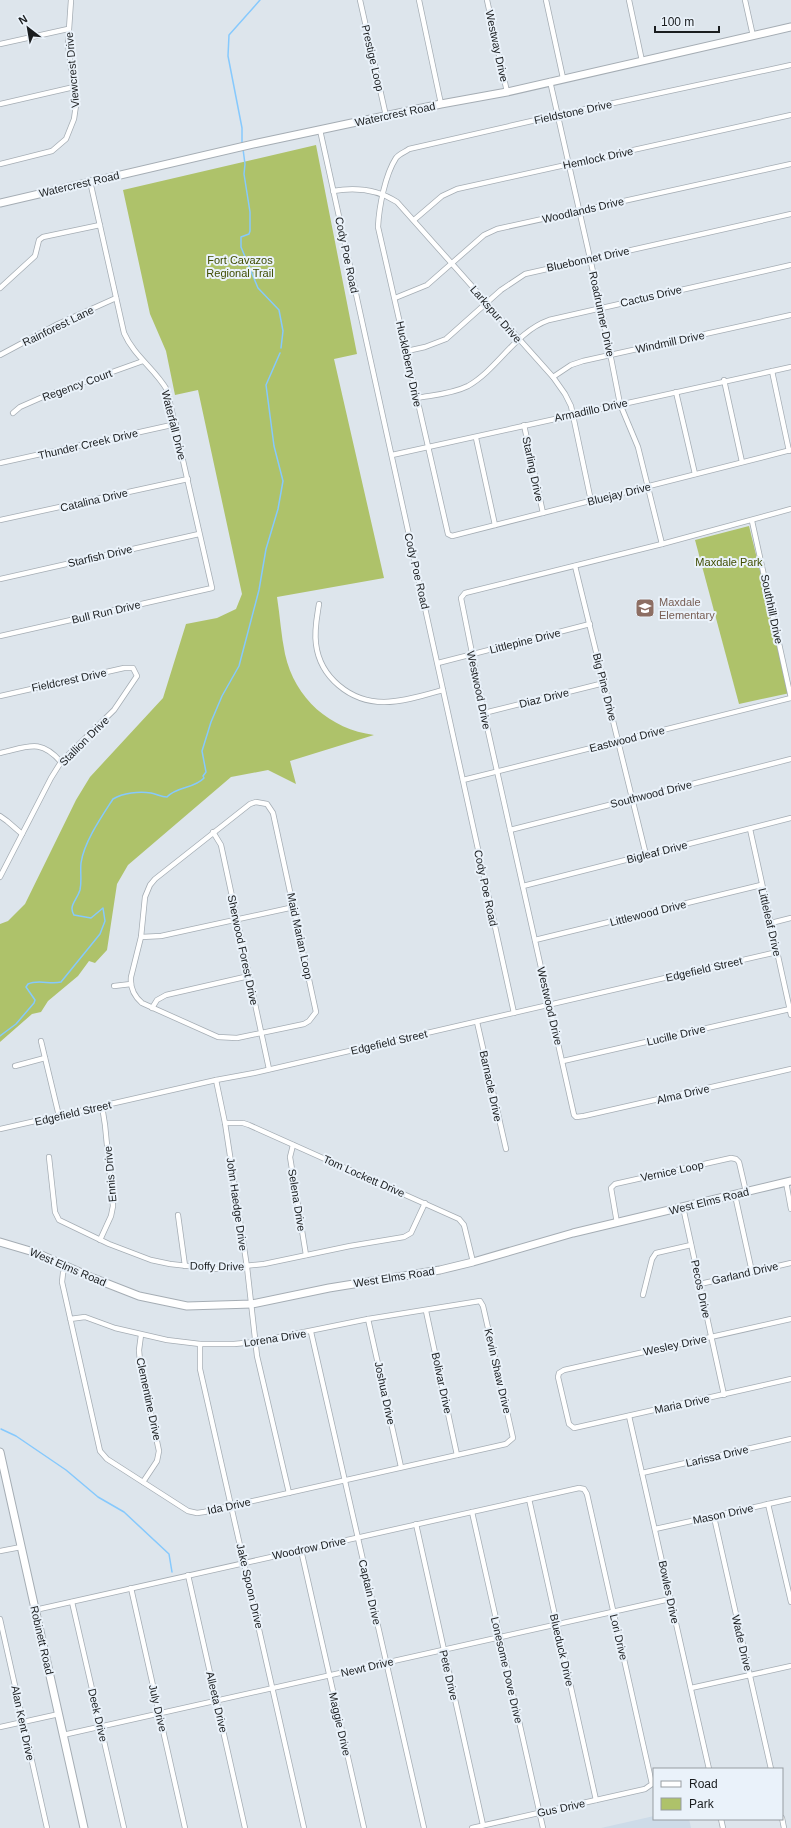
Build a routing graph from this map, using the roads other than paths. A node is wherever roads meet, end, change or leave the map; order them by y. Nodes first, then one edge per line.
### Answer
1 (71, 0) edge
2 (360, 0) edge
3 (419, 0) edge
4 (487, 0) edge
5 (546, 0) edge
6 (629, 0) edge
7 (746, 0) edge
8 (791, 27) edge
9 (68, 30) junction
10 (753, 36) junction
11 (0, 44) edge
12 (642, 61) junction
13 (791, 64) edge
14 (563, 78) junction
15 (550, 81) junction
16 (74, 88) junction
17 (507, 92) junction
18 (0, 104) edge
19 (441, 104) junction
20 (558, 115) junction
21 (791, 115) edge
22 (386, 116) junction
23 (320, 130) junction
24 (0, 164) edge
25 (568, 164) junction
26 (791, 164) edge
27 (90, 182) junction
28 (333, 191) junction
29 (383, 195) junction
30 (0, 203) edge
31 (579, 211) junction
32 (791, 214) edge
33 (414, 220) junction
34 (100, 225) junction
35 (590, 259) junction
36 (452, 264) junction
37 (791, 265) edge
38 (0, 288) edge
39 (116, 298) junction
40 (395, 298) junction
41 (487, 303) junction
42 (601, 307) junction
43 (791, 315) edge
44 (519, 340) junction
45 (406, 351) junction
46 (0, 355) edge
47 (611, 355) junction
48 (143, 361) junction
49 (791, 367) edge
50 (772, 371) junction
51 (553, 378) junction
52 (724, 380) junction
53 (676, 392) junction
54 (417, 398) junction
55 (620, 404) junction
56 (13, 413) dead end
57 (573, 415) junction
58 (176, 424) junction
59 (524, 425) junction
60 (476, 438) junction
61 (428, 448) junction
62 (790, 450) edge
63 (392, 455) junction
64 (742, 462) junction
65 (0, 463) edge
66 (695, 474) junction
67 (188, 479) junction
68 (647, 487) junction
69 (591, 501) junction
70 (791, 510) edge
71 (543, 513) junction
72 (0, 520) edge
73 (752, 521) junction
74 (495, 525) junction
75 (199, 534) junction
76 (448, 534) joint
77 (662, 544) junction
78 (575, 566) junction
79 (0, 578) edge
80 (212, 588) joint
81 (319, 604) dead end
82 (590, 624) junction
83 (0, 636) edge
84 (472, 654) junction
85 (438, 663) junction
86 (136, 671) joint
87 (604, 683) junction
88 (443, 690) junction
89 (0, 696) edge
90 (791, 698) edge
91 (484, 713) junction
92 (618, 742) junction
93 (0, 753) edge
94 (791, 759) edge
95 (61, 762) junction
96 (497, 771) junction
97 (463, 780) junction
98 (632, 799) junction
99 (0, 816) edge
100 (791, 818) edge
101 (750, 829) junction
102 (510, 830) junction
103 (213, 832) junction
104 (22, 834) junction
105 (646, 855) junction
106 (0, 877) edge
107 (761, 885) junction
108 (523, 886) junction
109 (294, 907) junction
110 (791, 918) edge
111 (236, 920) junction
112 (771, 923) junction
113 (140, 937) junction
114 (535, 940) junction
115 (777, 952) junction
116 (249, 976) junction
117 (130, 984) junction
118 (114, 986) dead end
119 (550, 1004) junction
120 (152, 1008) junction
121 (790, 1009) junction
122 (514, 1013) junction
123 (791, 1015) edge
124 (478, 1022) junction
125 (262, 1033) junction
126 (41, 1041) dead end
127 (45, 1058) junction
128 (563, 1061) junction
129 (15, 1066) dead end
130 (269, 1069) junction
131 (791, 1069) edge
132 (216, 1080) junction
133 (102, 1106) junction
134 (59, 1116) junction
135 (575, 1116) joint
136 (225, 1123) junction
137 (0, 1129) edge
138 (293, 1145) junction
139 (506, 1149) dead end
140 (49, 1157) dead end
141 (788, 1181) edge
142 (746, 1192) junction
143 (735, 1195) junction
144 (425, 1204) junction
145 (683, 1207) junction
146 (791, 1209) edge
147 (178, 1215) dead end
148 (617, 1223) junction
149 (100, 1240) junction
150 (0, 1242) edge
151 (691, 1245) junction
152 (306, 1255) junction
153 (473, 1262) junction
154 (791, 1263) edge
155 (185, 1266) junction
156 (66, 1267) junction
157 (247, 1267) junction
158 (752, 1272) junction
159 (700, 1284) junction
160 (643, 1295) dead end
161 (480, 1301) joint
162 (252, 1304) junction
163 (426, 1311) junction
164 (70, 1318) junction
165 (368, 1319) junction
166 (791, 1319) edge
167 (311, 1332) junction
168 (142, 1335) junction
169 (712, 1337) junction
170 (255, 1342) junction
171 (200, 1344) junction
172 (791, 1379) edge
173 (724, 1395) junction
174 (629, 1416) junction
175 (572, 1428) joint
176 (791, 1439) edge
177 (511, 1441) joint
178 (0, 1452) edge
179 (457, 1455) junction
180 (401, 1467) junction
181 (642, 1473) junction
182 (345, 1480) junction
183 (143, 1482) junction
184 (584, 1489) joint
185 (288, 1493) junction
186 (529, 1499) junction
187 (791, 1499) edge
188 (768, 1504) junction
189 (232, 1506) junction
190 (472, 1512) junction
191 (714, 1517) junction
192 (416, 1524) junction
193 (655, 1529) junction
194 (357, 1537) junction
195 (21, 1547) junction
196 (301, 1550) junction
197 (0, 1551) edge
198 (245, 1562) junction
199 (188, 1576) junction
200 (131, 1588) junction
201 (670, 1599) junction
202 (72, 1602) junction
203 (791, 1602) edge
204 (35, 1610) junction
205 (613, 1612) junction
206 (0, 1619) edge
207 (556, 1624) junction
208 (500, 1637) junction
209 (444, 1650) junction
210 (386, 1662) junction
211 (791, 1666) edge
212 (329, 1675) junction
213 (749, 1676) junction
214 (272, 1688) junction
215 (691, 1688) junction
216 (216, 1701) junction
217 (160, 1713) junction
218 (59, 1714) junction
219 (23, 1722) junction
220 (101, 1726) junction
221 (0, 1728) edge
222 (63, 1735) junction
223 (709, 1768) edge
224 (771, 1768) edge
225 (650, 1786) joint
226 (596, 1800) junction
227 (539, 1813) junction
228 (483, 1825) junction
229 (46, 1828) edge
230 (84, 1828) edge
231 (124, 1828) edge
232 (185, 1828) edge
233 (245, 1828) edge
234 (304, 1828) edge
235 (364, 1828) edge
236 (424, 1828) edge
237 (472, 1828) edge
238 (543, 1828) edge

1 - 9 street, Viewcrest Drive
2 - 22 street, Prestige Loop
3 - 19 street
4 - 17 street, Westway Drive
5 - 14 street
6 - 12 street
7 - 10 street
8 - 10 street, Watercrest Road
9 - 11 street
9 - 16 street, Viewcrest Drive
10 - 12 street, Watercrest Road
12 - 14 street, Watercrest Road
13 - 20 street, Fieldstone Drive
14 - 15 street, Watercrest Road
15 - 17 street, Watercrest Road
15 - 20 street, Roadrunner Drive
16 - 18 street
16 - 24 street, Viewcrest Drive
17 - 19 street, Watercrest Road
19 - 22 street, Watercrest Road
20 - 25 street, Roadrunner Drive
20 - 29 street, Fieldstone Drive
21 - 25 street, Hemlock Drive
22 - 23 street, Watercrest Road
23 - 27 street, Watercrest Road
23 - 28 street, Cody Poe Road
25 - 31 street, Roadrunner Drive
25 - 33 street, Hemlock Drive
26 - 31 street, Woodlands Drive
27 - 30 street, Watercrest Road
27 - 34 street, Waterfall Drive
28 - 29 street, Larkspur Drive
28 - 63 street, Cody Poe Road
29 - 33 street, Larkspur Drive
29 - 40 street, Huckleberry Drive
31 - 35 street, Roadrunner Drive
31 - 36 street, Woodlands Drive
32 - 35 street, Bluebonnet Drive
33 - 36 street, Larkspur Drive
34 - 38 street
34 - 39 street, Waterfall Drive
35 - 41 street, Bluebonnet Drive
35 - 42 street, Roadrunner Drive
36 - 40 street, Woodlands Drive
36 - 41 street, Larkspur Drive
37 - 42 street, Cactus Drive
39 - 46 street, Rainforest Lane
39 - 48 street, Waterfall Drive
40 - 45 street, Huckleberry Drive
41 - 44 street, Larkspur Drive
41 - 45 street, Bluebonnet Drive
42 - 44 street, Cactus Drive
42 - 47 street, Roadrunner Drive
43 - 47 street, Windmill Drive
44 - 51 street, Larkspur Drive
44 - 54 street, Cactus Drive
45 - 54 street, Huckleberry Drive
47 - 51 street, Windmill Drive
47 - 55 street, Roadrunner Drive
48 - 56 street, Regency Court
48 - 58 street, Waterfall Drive
49 - 50 street, Armadillo Drive
50 - 52 street, Armadillo Drive
50 - 62 street
51 - 57 street, Larkspur Drive
52 - 53 street, Armadillo Drive
52 - 64 street
53 - 55 street, Armadillo Drive
53 - 66 street
54 - 61 street, Huckleberry Drive
55 - 57 street, Armadillo Drive
55 - 68 street, Roadrunner Drive
57 - 59 street, Armadillo Drive
57 - 69 street, Larkspur Drive
58 - 65 street, Thunder Creek Drive
58 - 67 street, Waterfall Drive
59 - 60 street, Armadillo Drive
59 - 71 street, Starling Drive
60 - 61 street, Armadillo Drive
60 - 74 street
61 - 63 street, Armadillo Drive
61 - 76 street, Huckleberry Drive
62 - 64 street, Bluejay Drive
63 - 85 street, Cody Poe Road
64 - 66 street, Bluejay Drive
66 - 68 street, Bluejay Drive
67 - 72 street, Catalina Drive
67 - 75 street, Waterfall Drive
68 - 69 street, Bluejay Drive
68 - 77 street, Roadrunner Drive
69 - 71 street, Bluejay Drive
70 - 73 street, Westwood Drive
71 - 74 street, Bluejay Drive
73 - 77 street, Westwood Drive
73 - 90 street, Southhill Drive
74 - 76 street, Bluejay Drive
75 - 79 street, Starfish Drive
75 - 80 street, Waterfall Drive
77 - 78 street, Westwood Drive
78 - 82 street, Big Pine Drive
78 - 84 street, Westwood Drive
80 - 83 street, Bull Run Drive
81 - 88 street
82 - 84 street, Littlepine Drive
82 - 87 street, Big Pine Drive
84 - 85 street, Littlepine Drive
84 - 91 street, Westwood Drive
85 - 88 street, Cody Poe Road
86 - 89 street, Fieldcrest Drive
86 - 95 street, Stallion Drive
87 - 91 street, Diaz Drive
87 - 92 street, Big Pine Drive
88 - 97 street, Cody Poe Road
90 - 92 street, Eastwood Drive
91 - 96 street, Westwood Drive
92 - 96 street, Eastwood Drive
92 - 98 street, Big Pine Drive
93 - 95 street
94 - 98 street, Southwood Drive
95 - 104 street, Stallion Drive
96 - 97 street, Eastwood Drive
96 - 102 street, Westwood Drive
97 - 122 street, Cody Poe Road
98 - 102 street, Southwood Drive
98 - 105 street, Big Pine Drive
99 - 104 street
100 - 101 street, Bigleaf Drive
101 - 105 street, Bigleaf Drive
101 - 107 street, Littleleaf Drive
102 - 108 street, Westwood Drive
103 - 109 street, Maid Marian Loop
103 - 111 street, Sherwood Forest Drive
103 - 113 street, Maid Marian Loop
104 - 106 street, Stallion Drive
105 - 108 street, Bigleaf Drive
107 - 112 street, Littleleaf Drive
107 - 114 street, Littlewood Drive
108 - 114 street, Westwood Drive
109 - 111 street
109 - 125 street, Maid Marian Loop
110 - 112 street
111 - 113 street
111 - 116 street, Sherwood Forest Drive
112 - 115 street, Littleleaf Drive
113 - 117 street, Maid Marian Loop
114 - 119 street, Westwood Drive
115 - 119 street, Edgefield Street
115 - 121 street, Littleleaf Drive
116 - 120 street
116 - 125 street, Sherwood Forest Drive
117 - 118 street
117 - 120 street, Maid Marian Loop
119 - 122 street, Edgefield Street
119 - 128 street, Westwood Drive
120 - 125 street, Maid Marian Loop
121 - 123 street, Littleleaf Drive
121 - 128 street, Lucille Drive
122 - 124 street, Edgefield Street
124 - 130 street, Edgefield Street
124 - 139 street, Barnacle Drive
125 - 130 street, Sherwood Forest Drive
126 - 127 street
127 - 129 street
127 - 134 street
128 - 135 street, Westwood Drive
130 - 132 street, Edgefield Street
131 - 135 street, Alma Drive
132 - 133 street, Edgefield Street
132 - 136 street, John Haedge Drive
133 - 134 street, Edgefield Street
133 - 149 street, Ennis Drive
134 - 137 street, Edgefield Street
136 - 138 street, Tom Lockett Drive
136 - 157 street, John Haedge Drive
138 - 144 street, Tom Lockett Drive
138 - 152 street, Selena Drive
140 - 149 street, Doffy Drive
141 - 142 street, West Elms Road
141 - 146 street
142 - 143 street, West Elms Road
142 - 148 street, Vernice Loop
143 - 145 street, West Elms Road
143 - 158 street
144 - 152 street, Doffy Drive
144 - 153 street, Tom Lockett Drive
145 - 148 street, West Elms Road
145 - 151 street, Pecos Drive
147 - 155 street
148 - 153 street, West Elms Road
149 - 155 street, Doffy Drive
150 - 156 street, West Elms Road
151 - 159 street, Pecos Drive
151 - 160 street
152 - 157 street, Doffy Drive
153 - 162 street, West Elms Road
154 - 158 street, Garland Drive
155 - 157 street, Doffy Drive
156 - 162 street, West Elms Road
156 - 164 street, Ida Drive
157 - 162 street, John Haedge Drive
158 - 159 street, Garland Drive
159 - 169 street, Pecos Drive
161 - 163 street, Lorena Drive
161 - 177 street, Kevin Shaw Drive
162 - 170 street, John Haedge Drive
163 - 165 street, Lorena Drive
163 - 179 street, Bolivar Drive
164 - 168 street, Lorena Drive
164 - 183 street, Ida Drive
165 - 167 street, Lorena Drive
165 - 180 street, Joshua Drive
166 - 169 street, Wesley Drive
167 - 170 street, Lorena Drive
167 - 182 street, Captain Drive
168 - 171 street, Lorena Drive
168 - 183 street, Clementine Drive
169 - 173 street, Pecos Drive
169 - 175 street, Wesley Drive
170 - 171 street, Lorena Drive
170 - 185 street, John Haedge Drive
171 - 189 street, Jake Spoon Drive
172 - 173 street, Maria Drive
173 - 174 street, Maria Drive
174 - 175 street, Maria Drive
174 - 181 street, Bowles Drive
176 - 181 street, Larissa Drive
177 - 179 street, Ida Drive
178 - 195 street, Robinett Road
179 - 180 street, Ida Drive
180 - 182 street, Ida Drive
181 - 193 street, Bowles Drive
182 - 185 street, Ida Drive
182 - 194 street, Captain Drive
183 - 189 street, Ida Drive
184 - 186 street, Woodrow Drive
184 - 205 street, Lori Drive
185 - 189 street, Ida Drive
186 - 190 street, Woodrow Drive
186 - 207 street, Blueduck Drive
187 - 188 street, Mason Drive
188 - 191 street, Mason Drive
188 - 203 street
189 - 198 street, Jake Spoon Drive
190 - 192 street, Woodrow Drive
190 - 208 street, Lonesome Dove Drive
191 - 193 street, Mason Drive
191 - 213 street, Wade Drive
192 - 194 street, Woodrow Drive
192 - 209 street, Pete Drive
193 - 201 street, Bowles Drive
194 - 196 street, Woodrow Drive
194 - 210 street, Captain Drive
195 - 197 street
195 - 204 street, Robinett Road
196 - 198 street, Woodrow Drive
196 - 212 street, Maggie Drive
198 - 199 street, Woodrow Drive
198 - 214 street, Jake Spoon Drive
199 - 200 street, Woodrow Drive
199 - 216 street, Alleeta Drive
200 - 202 street, Woodrow Drive
200 - 217 street, July Drive
201 - 205 street, Newt Drive
201 - 215 street, Bowles Drive
202 - 204 street, Woodrow Drive
202 - 220 street, Deek Drive
204 - 218 street, Robinett Road
205 - 207 street, Newt Drive
205 - 225 street, Lori Drive
206 - 219 street, Alan Kent Drive
207 - 208 street, Newt Drive
207 - 226 street, Blueduck Drive
208 - 209 street, Newt Drive
208 - 227 street, Lonesome Dove Drive
209 - 210 street, Newt Drive
209 - 228 street, Pete Drive
210 - 212 street, Newt Drive
210 - 236 street, Captain Drive
211 - 213 street
212 - 214 street, Newt Drive
212 - 235 street, Maggie Drive
213 - 215 street
213 - 224 street, Wade Drive
214 - 216 street, Newt Drive
214 - 234 street, Jake Spoon Drive
215 - 223 street, Bowles Drive
216 - 217 street, Newt Drive
216 - 233 street, Alleeta Drive
217 - 220 street, Newt Drive
217 - 232 street, July Drive
218 - 219 street
218 - 222 street, Robinett Road
219 - 221 street
219 - 229 street, Alan Kent Drive
220 - 222 street, Newt Drive
220 - 231 street, Deek Drive
222 - 230 street, Robinett Road
225 - 226 street, Gus Drive
226 - 227 street, Gus Drive
227 - 228 street, Gus Drive
227 - 238 street, Lonesome Dove Drive
228 - 237 street, Gus Drive

